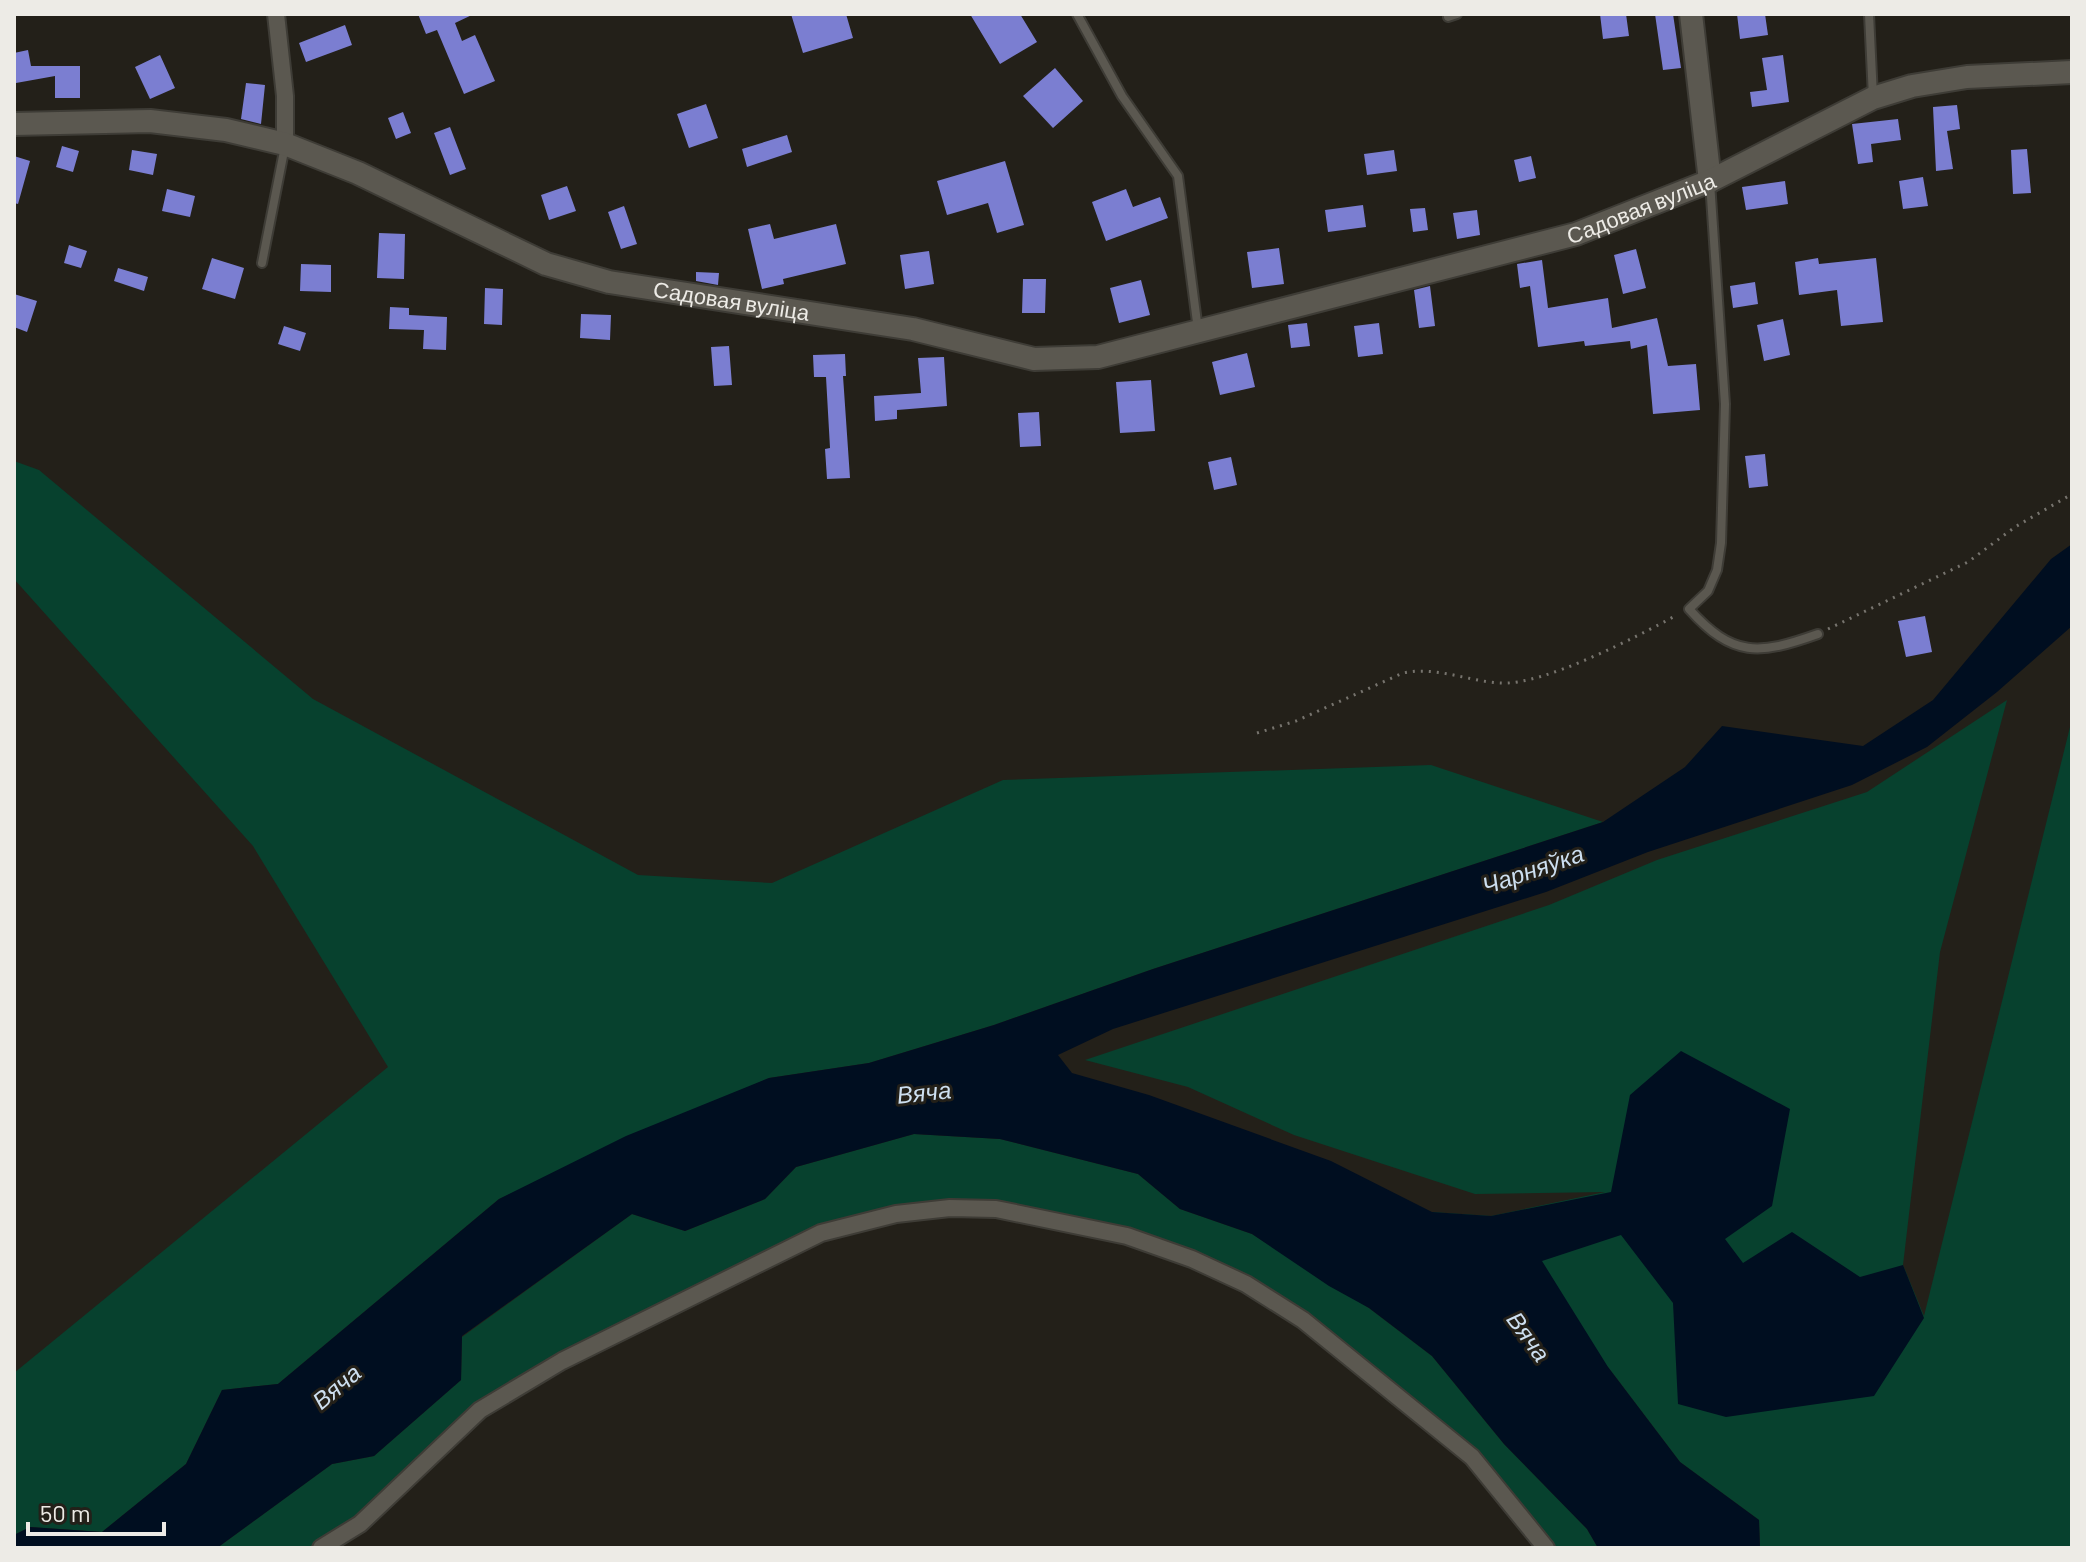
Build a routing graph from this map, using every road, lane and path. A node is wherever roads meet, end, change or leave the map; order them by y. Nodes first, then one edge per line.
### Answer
1 (276, 14) edge
2 (1077, 14) edge
3 (1691, 14) edge
4 (1869, 14) edge
5 (2072, 72) edge
6 (1873, 98) junction
7 (14, 124) edge
8 (285, 144) junction
9 (1710, 181) junction
10 (262, 263) dead end
11 (1198, 330) junction
12 (2072, 494) edge
13 (1689, 609) junction
14 (1818, 634) joint
15 (1257, 733) dead end
16 (321, 1548) edge
17 (1546, 1548) edge

1 - 8 street
2 - 11 lane
3 - 9 street
4 - 6 lane
5 - 6 street, Садовая вуліца
6 - 9 street, Садовая вуліца
7 - 8 street, Садовая вуліца
8 - 10 lane
8 - 11 street, Садовая вуліца
9 - 11 street, Садовая вуліца
9 - 13 lane
12 - 14 path
13 - 14 lane
13 - 15 path
16 - 17 street

